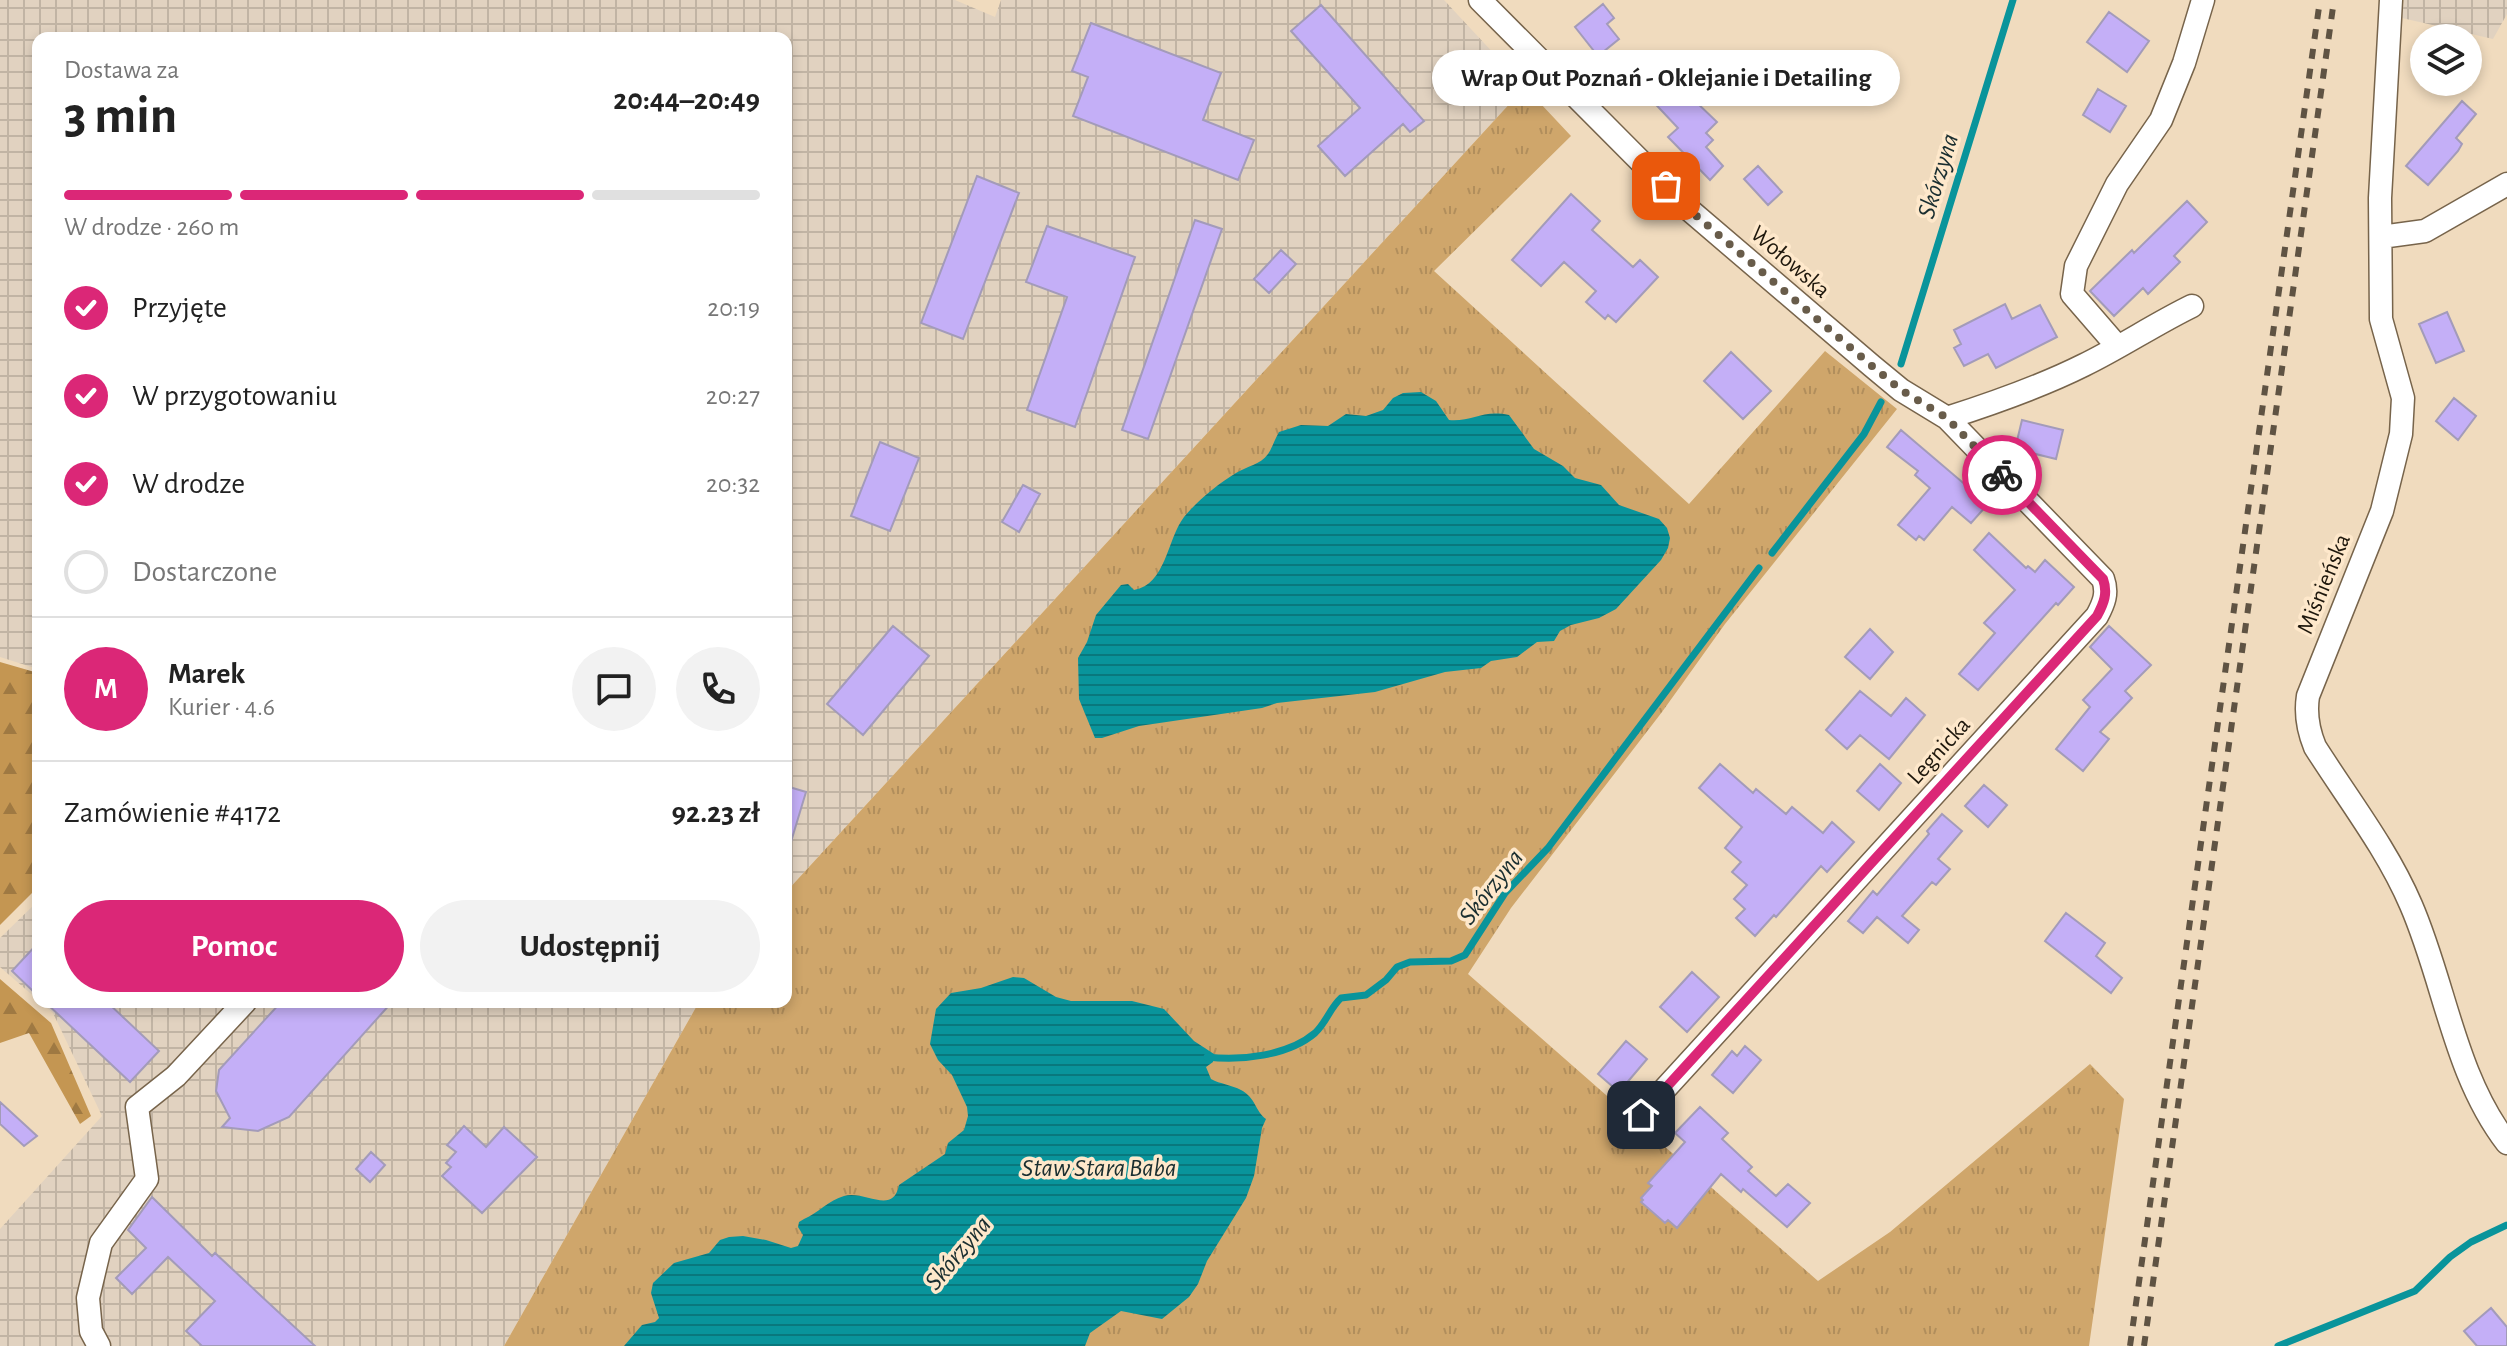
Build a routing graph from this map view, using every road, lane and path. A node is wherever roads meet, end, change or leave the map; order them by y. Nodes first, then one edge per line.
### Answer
1 (1480, 0) edge
2 (2203, 0) edge
3 (2391, 0) edge
4 (2507, 184) edge
5 (2381, 237) junction
6 (2192, 306) dead end
7 (2117, 346) junction
8 (1947, 418) junction
9 (239, 1008) edge
10 (1641, 1115) dead end
11 (2507, 1143) edge
12 (99, 1346) edge

1 - 8 street, Wołowska
2 - 7 street
3 - 5 street, Miśnieńska
4 - 5 street
5 - 11 street, Miśnieńska
6 - 7 street
7 - 8 street
8 - 10 street, Legnicka
9 - 12 street

